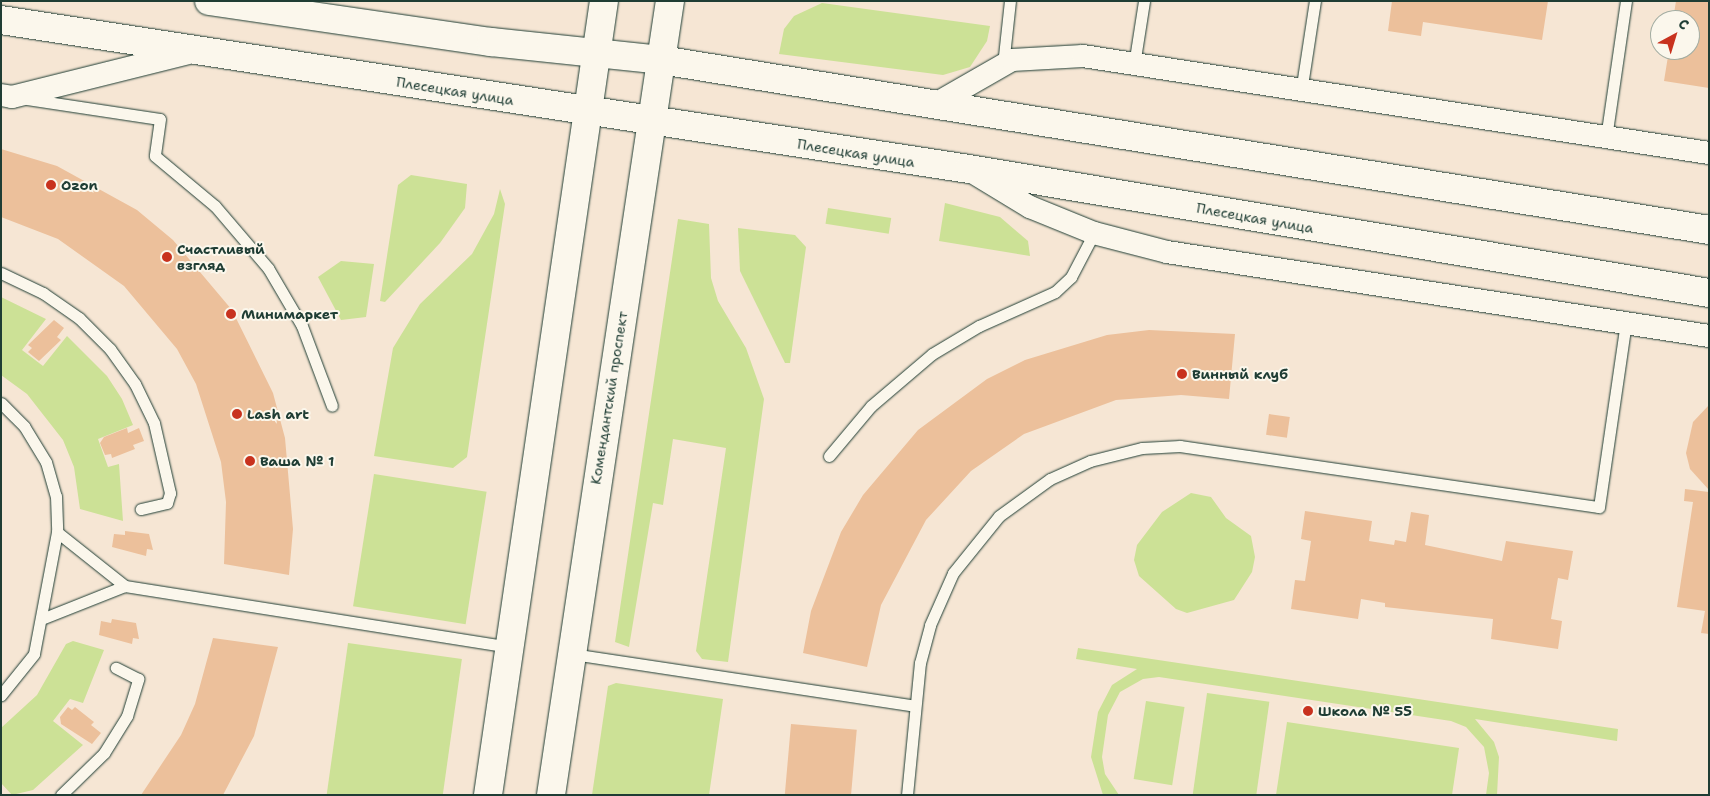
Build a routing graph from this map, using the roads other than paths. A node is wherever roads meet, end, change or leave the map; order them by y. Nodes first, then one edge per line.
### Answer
1 (209, 1) edge
2 (604, 1) edge
3 (670, 1) edge
4 (1010, 1) edge
5 (1144, 1) edge
6 (1315, 1) edge
7 (1626, 1) edge
8 (242, 4) edge
9 (1, 20) edge
10 (201, 50) junction
11 (596, 53) junction
12 (661, 60) junction
13 (1003, 65) junction
14 (1134, 65) junction
15 (1301, 92) junction
16 (7, 96) edge
17 (937, 103) junction
18 (590, 111) junction
19 (652, 120) junction
20 (1606, 138) junction
21 (1709, 153) edge
22 (969, 169) junction
23 (1709, 230) edge
24 (1094, 233) junction
25 (1, 273) edge
26 (1709, 292) edge
27 (1626, 323) junction
28 (1709, 336) edge
29 (1, 403) edge
30 (332, 406) dead end
31 (829, 456) dead end
32 (141, 509) dead end
33 (57, 532) junction
34 (125, 586) junction
35 (44, 618) junction
36 (510, 647) junction
37 (572, 654) junction
38 (116, 668) dead end
39 (1, 695) edge
40 (914, 706) junction
41 (61, 795) edge
42 (488, 795) edge
43 (551, 795) edge
44 (907, 795) edge

1 - 8 main road
2 - 11 main road
3 - 12 main road, Комендантский проспект
4 - 13 lane
5 - 14 lane
6 - 15 lane
7 - 20 lane
8 - 11 main road
9 - 10 main road, Плесецкая улица
10 - 16 street
10 - 18 main road, Плесецкая улица
11 - 12 main road
11 - 18 main road
12 - 17 main road
12 - 19 main road, Комендантский проспект
13 - 14 street
13 - 17 street
14 - 15 street
15 - 20 street
16 - 30 lane
17 - 23 main road
18 - 19 main road, Плесецкая улица
18 - 36 main road
19 - 22 main road, Плесецкая улица
19 - 37 main road, Комендантский проспект
20 - 21 street
22 - 24 street
22 - 26 main road, Плесецкая улица
24 - 27 street
24 - 31 lane
25 - 32 lane
27 - 28 street
27 - 40 lane
29 - 33 lane
33 - 34 lane
33 - 35 lane
34 - 35 lane
34 - 36 lane
35 - 39 lane
36 - 42 main road
37 - 40 lane
37 - 43 main road, Комендантский проспект
38 - 41 lane
40 - 44 lane

